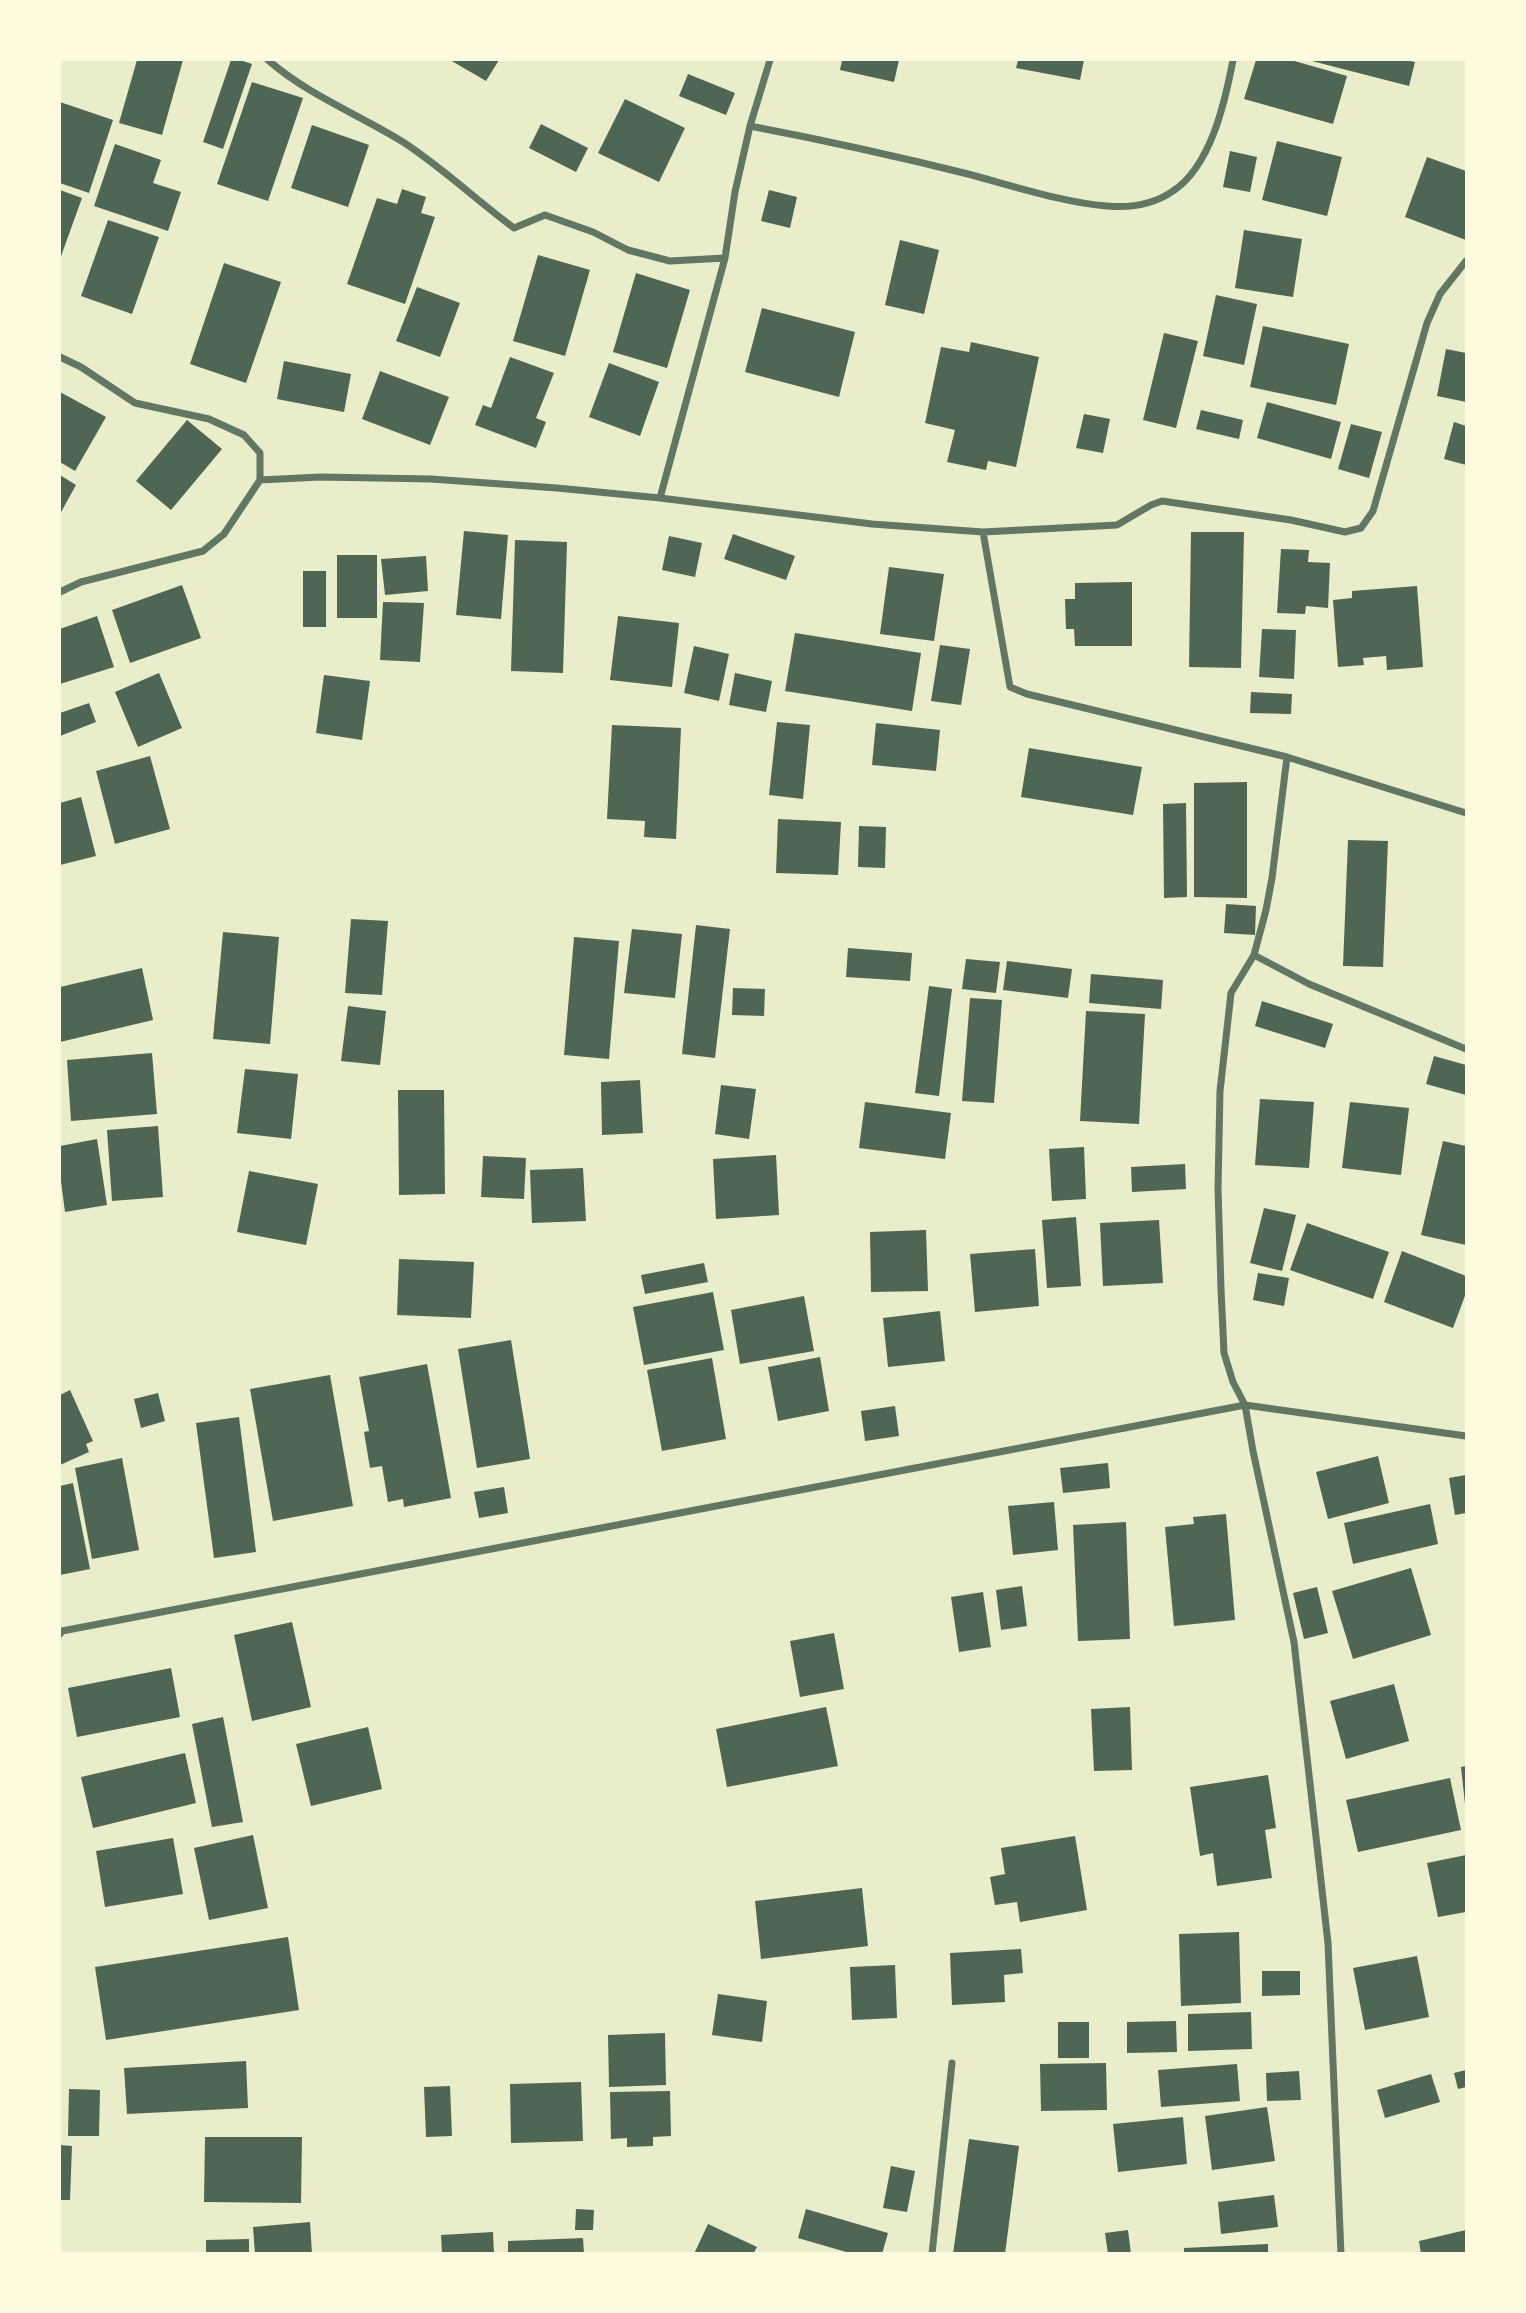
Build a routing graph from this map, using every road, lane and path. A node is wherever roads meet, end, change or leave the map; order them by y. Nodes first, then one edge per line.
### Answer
1 (268, 60) edge
2 (770, 60) edge
3 (1233, 60) edge
4 (750, 126) junction
5 (724, 258) junction
6 (1466, 261) edge
7 (60, 356) edge
8 (260, 480) junction
9 (660, 498) junction
10 (984, 532) junction
11 (60, 592) edge
12 (1287, 757) junction
13 (1466, 813) edge
14 (1254, 956) junction
15 (1466, 1049) edge
16 (1245, 1405) junction
17 (1466, 1436) edge
18 (60, 1634) edge
19 (952, 2063) dead end
20 (932, 2253) edge
21 (1342, 2253) edge

1 - 5 street
2 - 4 street
3 - 4 street
4 - 5 street
5 - 9 street
6 - 10 street
7 - 8 street
8 - 9 street
8 - 11 street
9 - 10 street
10 - 12 street
12 - 13 street
12 - 14 street
14 - 15 street
14 - 16 street
16 - 17 street
16 - 18 street
16 - 21 street
19 - 20 street

